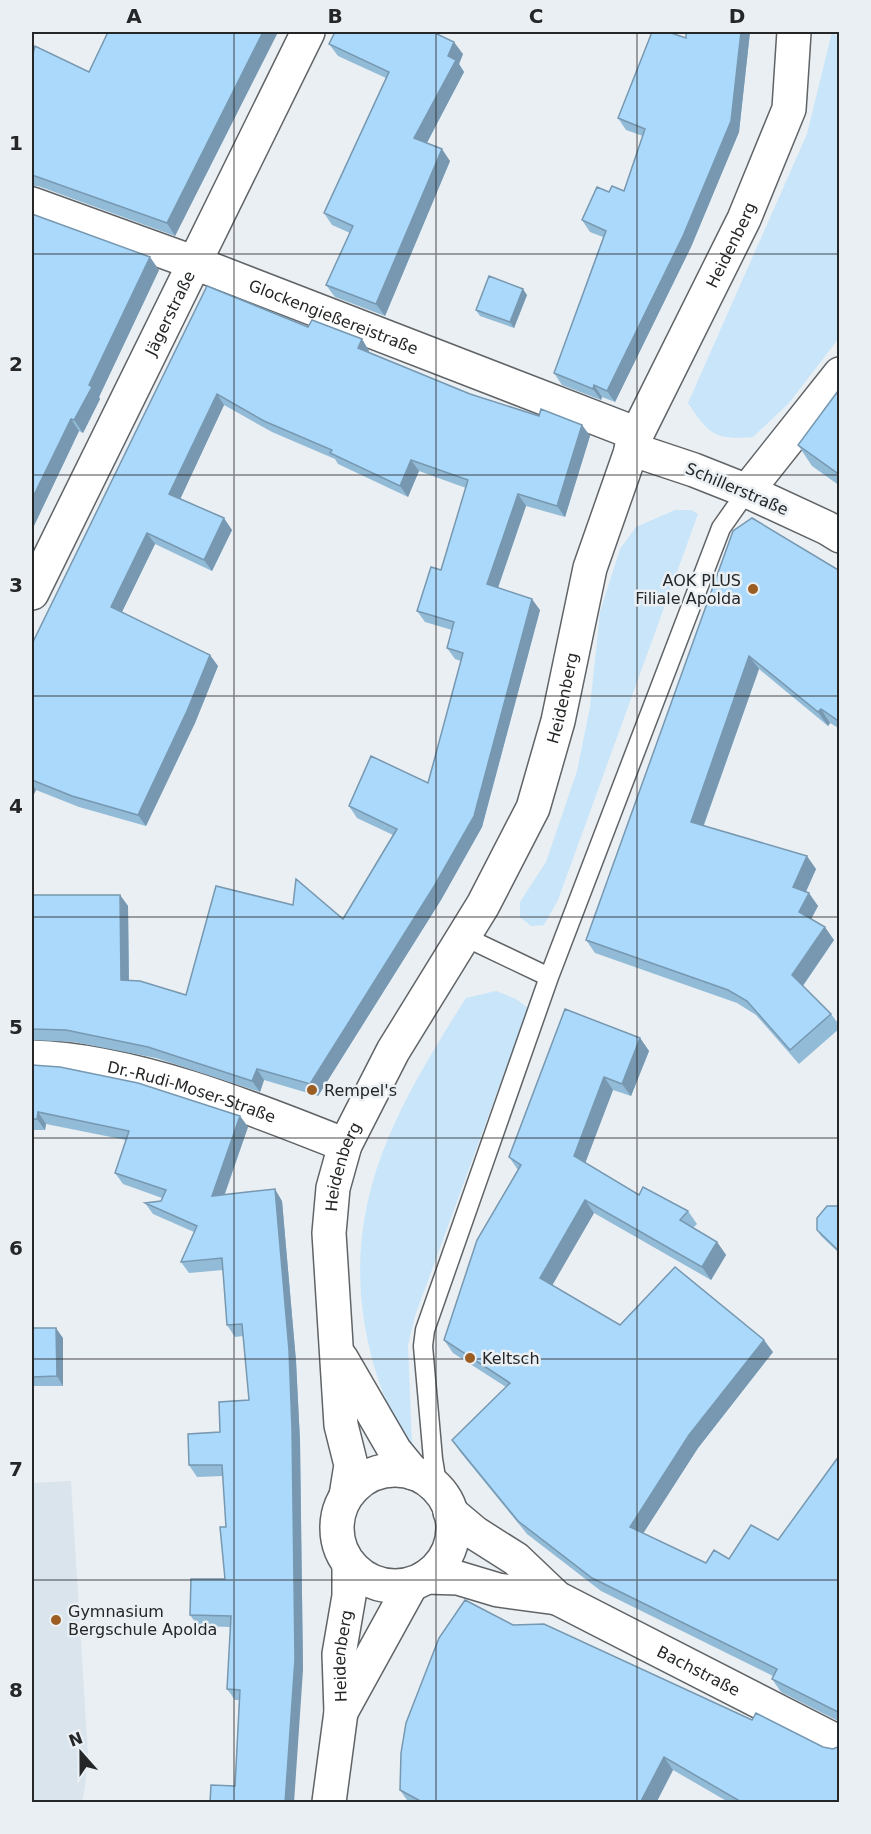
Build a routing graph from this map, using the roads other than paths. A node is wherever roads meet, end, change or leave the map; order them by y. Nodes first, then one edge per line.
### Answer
1 (308, 32) edge
2 (794, 32) edge
3 (32, 204) edge
4 (195, 263) junction
5 (840, 374) edge
6 (633, 441) junction
7 (747, 491) junction
8 (840, 536) edge
9 (32, 593) edge
10 (464, 936) junction
11 (549, 977) junction
12 (32, 1057) edge
13 (345, 1145) junction
14 (339, 1354) junction
15 (434, 1491) junction
16 (346, 1496) junction
17 (349, 1564) junction
18 (418, 1581) junction
19 (557, 1598) junction
20 (341, 1712) junction
21 (840, 1743) edge
22 (329, 1803) edge

1 - 4 street, Jägerstraße
2 - 6 street, Heidenberg
3 - 4 street, Glockengießereistraße
4 - 6 street, Glockengießereistraße
4 - 9 street, Jägerstraße
5 - 7 street
6 - 7 street, Schillerstraße
6 - 10 street, Heidenberg
7 - 8 street, Schillerstraße
7 - 11 lane
10 - 11 lane
10 - 13 street, Heidenberg
11 - 15 lane
12 - 13 street, Dr.-Rudi-Moser-Straße
13 - 14 street, Heidenberg
14 - 15 street, Heidenberg
14 - 16 street, Heidenberg
15 - 16 street
15 - 18 street
15 - 19 street, Bachstraße
16 - 17 street
17 - 18 street
17 - 20 street, Heidenberg
18 - 19 street, Bachstraße
18 - 20 street, Heidenberg
19 - 21 street, Bachstraße
20 - 22 street, Heidenberg

